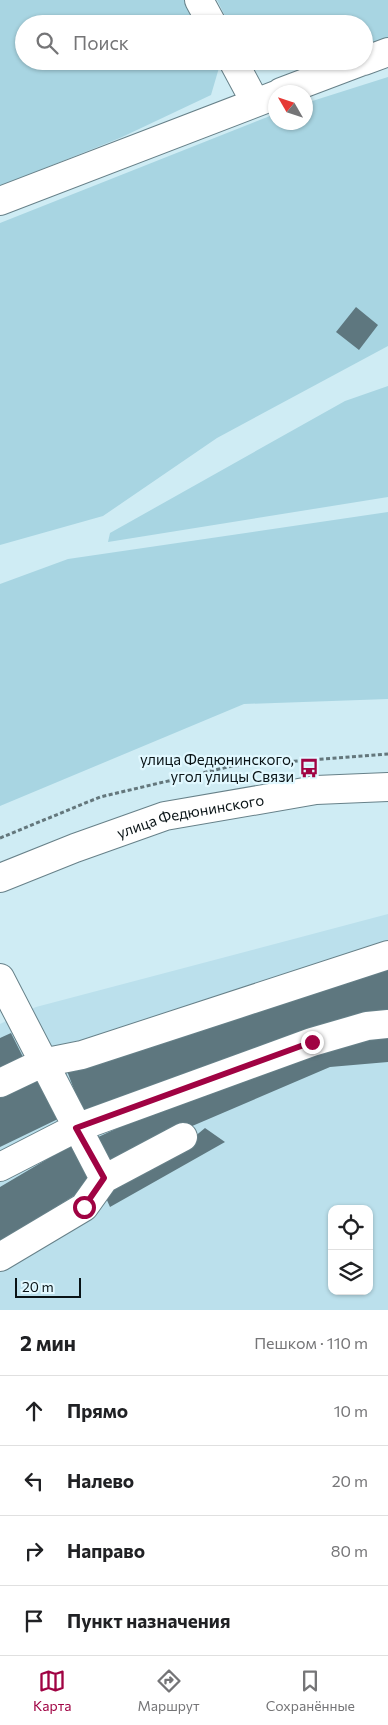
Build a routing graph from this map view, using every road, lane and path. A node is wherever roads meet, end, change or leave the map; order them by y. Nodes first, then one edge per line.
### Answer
1 (199, 0) edge
2 (207, 15) edge
3 (388, 52) edge
4 (373, 57) edge
5 (241, 70) edge
6 (339, 70) edge
7 (300, 85) edge
8 (265, 98) edge
9 (0, 201) edge
10 (388, 754) edge
11 (388, 787) edge
12 (0, 838) edge
13 (0, 878) edge
14 (388, 955) edge
15 (0, 978) edge
16 (388, 1024) edge
17 (42, 1063) junction
18 (0, 1082) edge
19 (76, 1128) junction
20 (184, 1137) dead end
21 (0, 1167) edge
22 (104, 1178) junction
23 (0, 1257) edge

1 - 2 main road
3 - 4 main road
5 - 8 main road
6 - 7 main road
8 - 9 main road
10 - 12 path
11 - 13 main road, улица Федюнинского
14 - 17 main road
15 - 17 main road
16 - 19 main road
17 - 18 main road
17 - 19 main road
19 - 21 main road
19 - 22 main road
20 - 22 main road
22 - 23 main road

